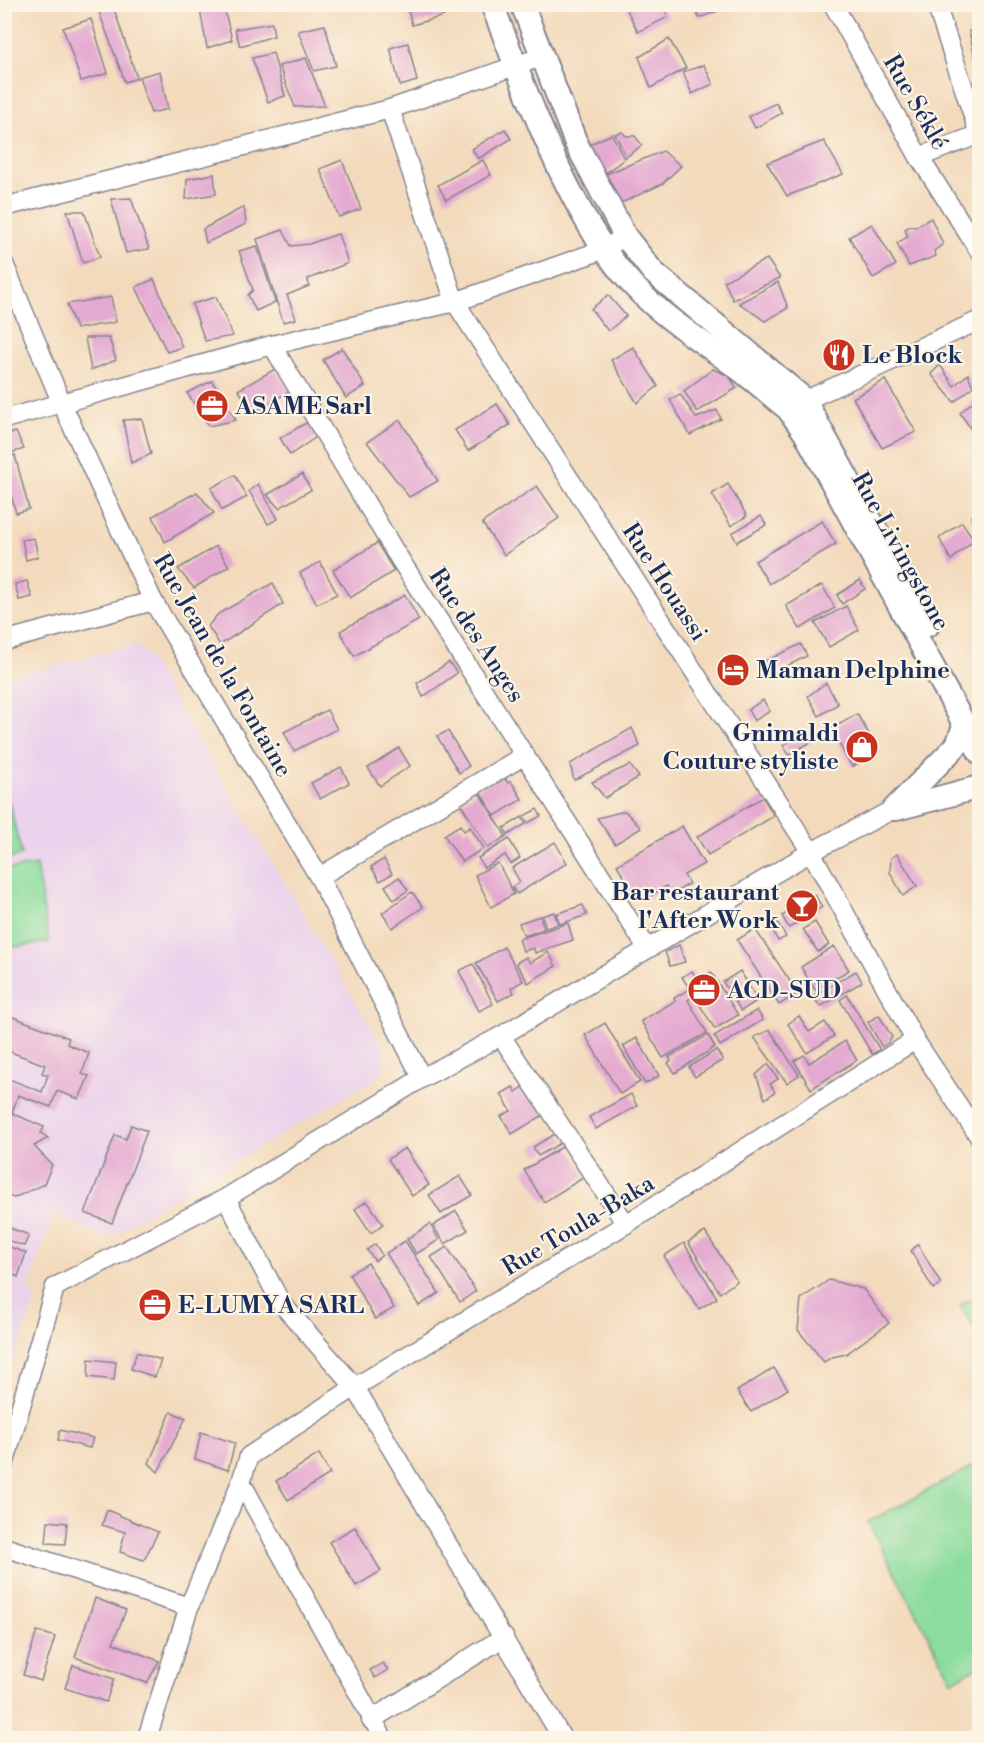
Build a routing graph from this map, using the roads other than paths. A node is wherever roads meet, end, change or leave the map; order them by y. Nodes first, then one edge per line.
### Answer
1 (492, 4) edge
2 (522, 4) edge
3 (833, 4) edge
4 (936, 4) edge
5 (541, 57) junction
6 (516, 67) junction
7 (390, 110) junction
8 (979, 134) edge
9 (919, 157) junction
10 (4, 207) edge
11 (625, 236) junction
12 (605, 249) junction
13 (980, 252) edge
14 (4, 264) edge
15 (455, 302) junction
16 (980, 320) edge
17 (272, 345) junction
18 (62, 404) junction
19 (796, 404) junction
20 (4, 419) edge
21 (153, 601) junction
22 (4, 641) edge
23 (975, 737) edge
24 (525, 755) junction
25 (980, 787) edge
26 (894, 809) junction
27 (811, 852) junction
28 (319, 877) junction
29 (647, 948) junction
30 (501, 1036) junction
31 (915, 1040) junction
32 (422, 1078) junction
33 (980, 1138) edge
34 (226, 1198) junction
35 (626, 1224) junction
36 (355, 1387) junction
37 (11, 1417) edge
38 (4, 1465) edge
39 (241, 1482) junction
40 (4, 1546) edge
41 (189, 1607) junction
42 (504, 1637) junction
43 (371, 1720) junction
44 (147, 1738) edge
45 (383, 1738) edge
46 (562, 1738) edge

1 - 6 street
2 - 5 street
3 - 9 street, Rue Séklé
4 - 8 street
5 - 6 street
5 - 11 street
6 - 7 street
6 - 12 street
7 - 10 street
7 - 15 street, Rue Houassi
8 - 9 street
9 - 13 street, Rue Séklé
11 - 12 street
11 - 19 street
12 - 15 street
12 - 19 street
14 - 18 street, Rue Jean de la Fontaine
15 - 17 street
15 - 27 street, Rue Houassi
16 - 19 street
17 - 18 street
17 - 24 street, Rue des Anges
18 - 20 street
18 - 21 street, Rue Jean de la Fontaine
19 - 23 street, Rue Livingstone
21 - 22 street
21 - 28 street, Rue Jean de la Fontaine
23 - 26 street
24 - 28 street
24 - 29 street, Rue des Anges
25 - 26 street
26 - 27 street
27 - 29 street
27 - 31 street, Rue Houassi
28 - 32 street, Rue Jean de la Fontaine
29 - 30 street
30 - 32 street
30 - 35 street
31 - 33 street, Rue Houassi
31 - 35 street, Rue Toula-Baka
32 - 34 street
34 - 36 street
34 - 37 street
35 - 36 street, Rue Toula-Baka
36 - 39 street, Rue Toula-Baka
36 - 42 street
37 - 38 street
39 - 41 street, Rue Toula-Baka
39 - 43 street
40 - 41 street
41 - 44 street, Rue Toula-Baka
42 - 43 street
42 - 46 street
43 - 45 street

